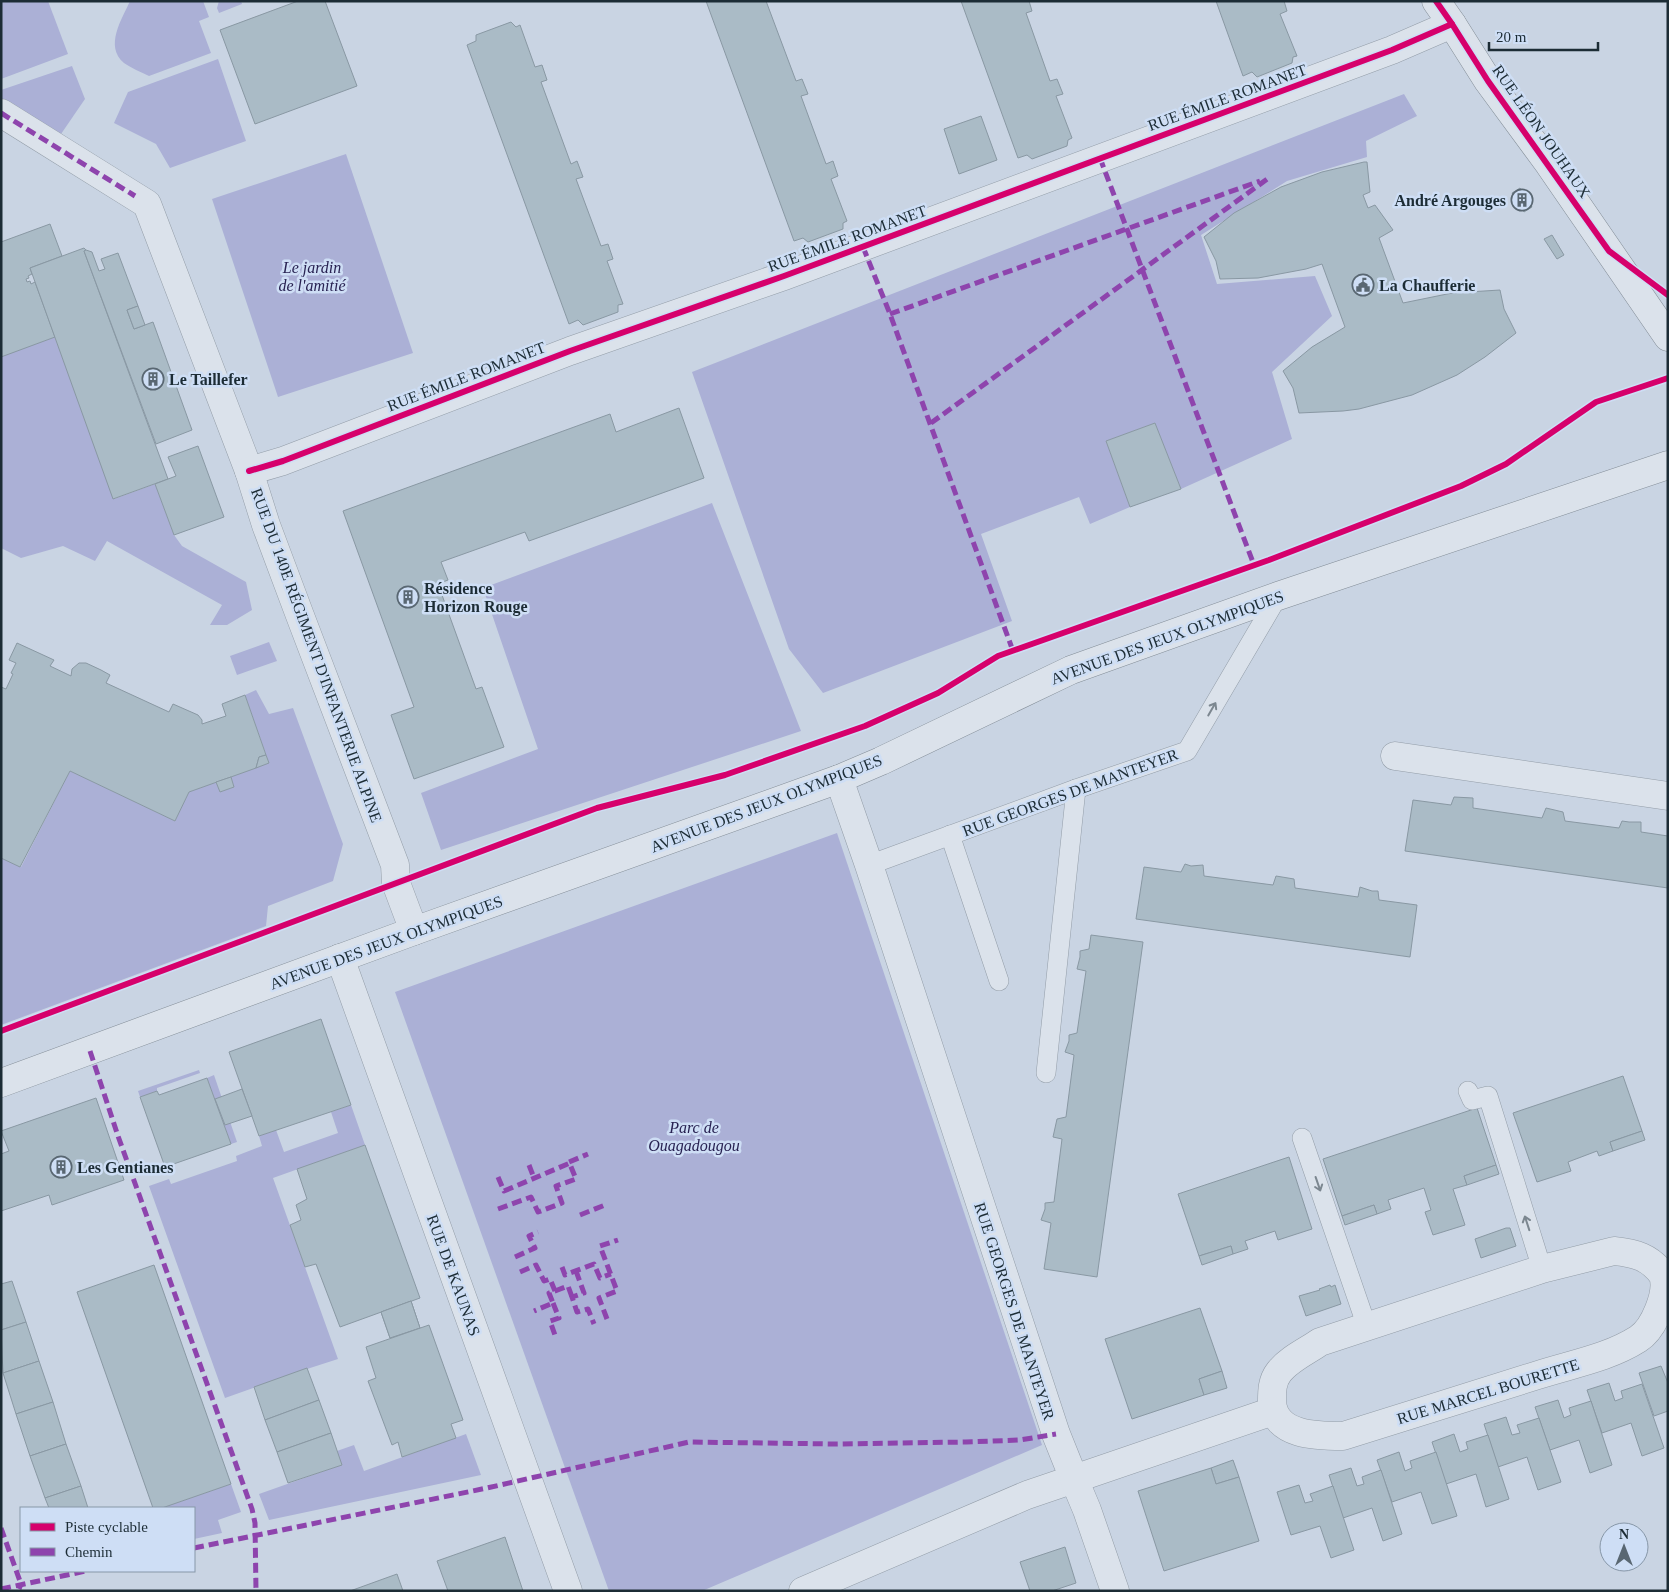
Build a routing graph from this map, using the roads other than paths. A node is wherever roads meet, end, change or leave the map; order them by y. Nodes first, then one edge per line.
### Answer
1 (1436, 1) edge
2 (1452, 24) junction
3 (1, 113) edge
4 (1668, 337) edge
5 (1668, 465) edge
6 (249, 471) junction
7 (1278, 596) junction
8 (1395, 756) dead end
9 (839, 779) junction
10 (1076, 788) junction
11 (1668, 796) edge
12 (950, 835) junction
13 (869, 865) junction
14 (414, 931) junction
15 (340, 958) junction
16 (999, 981) dead end
17 (1046, 1073) dead end
18 (1, 1083) edge
19 (1468, 1092) dead end
20 (1302, 1138) dead end
21 (1542, 1269) junction
22 (1667, 1277) edge
23 (1366, 1327) junction
24 (1273, 1411) junction
25 (1074, 1479) junction
26 (568, 1591) edge
27 (803, 1591) edge
28 (1114, 1591) edge

1 - 2 street, RUE LÉON JOUHAUX
2 - 4 street, RUE LÉON JOUHAUX
2 - 6 street, RUE ÉMILE ROMANET
3 - 6 street, RUE DU 140E RÉGIMENT D'INFANTERIE ALPINE
5 - 7 street, AVENUE DES JEUX OLYMPIQUES
6 - 14 street, RUE DU 140E RÉGIMENT D'INFANTERIE ALPINE
7 - 9 street, AVENUE DES JEUX OLYMPIQUES
10 -> 7 lane, RUE GEORGES DE MANTEYER
8 - 11 street
9 - 13 street, RUE GEORGES DE MANTEYER
9 - 14 street, AVENUE DES JEUX OLYMPIQUES
10 - 12 lane, RUE GEORGES DE MANTEYER
10 - 17 lane
12 - 13 lane, RUE GEORGES DE MANTEYER
12 - 16 lane
13 - 25 street, RUE GEORGES DE MANTEYER
14 - 15 street, AVENUE DES JEUX OLYMPIQUES
15 - 18 street, AVENUE DES JEUX OLYMPIQUES
15 - 26 street, RUE DE KAUNAS
21 -> 19 lane
20 -> 23 lane
21 - 22 street, RUE MARCEL BOURETTE
21 - 23 street, RUE MARCEL BOURETTE
22 - 24 street, RUE MARCEL BOURETTE
23 - 24 street, RUE MARCEL BOURETTE
24 - 25 street
25 - 27 street
25 - 28 street, RUE GEORGES DE MANTEYER

